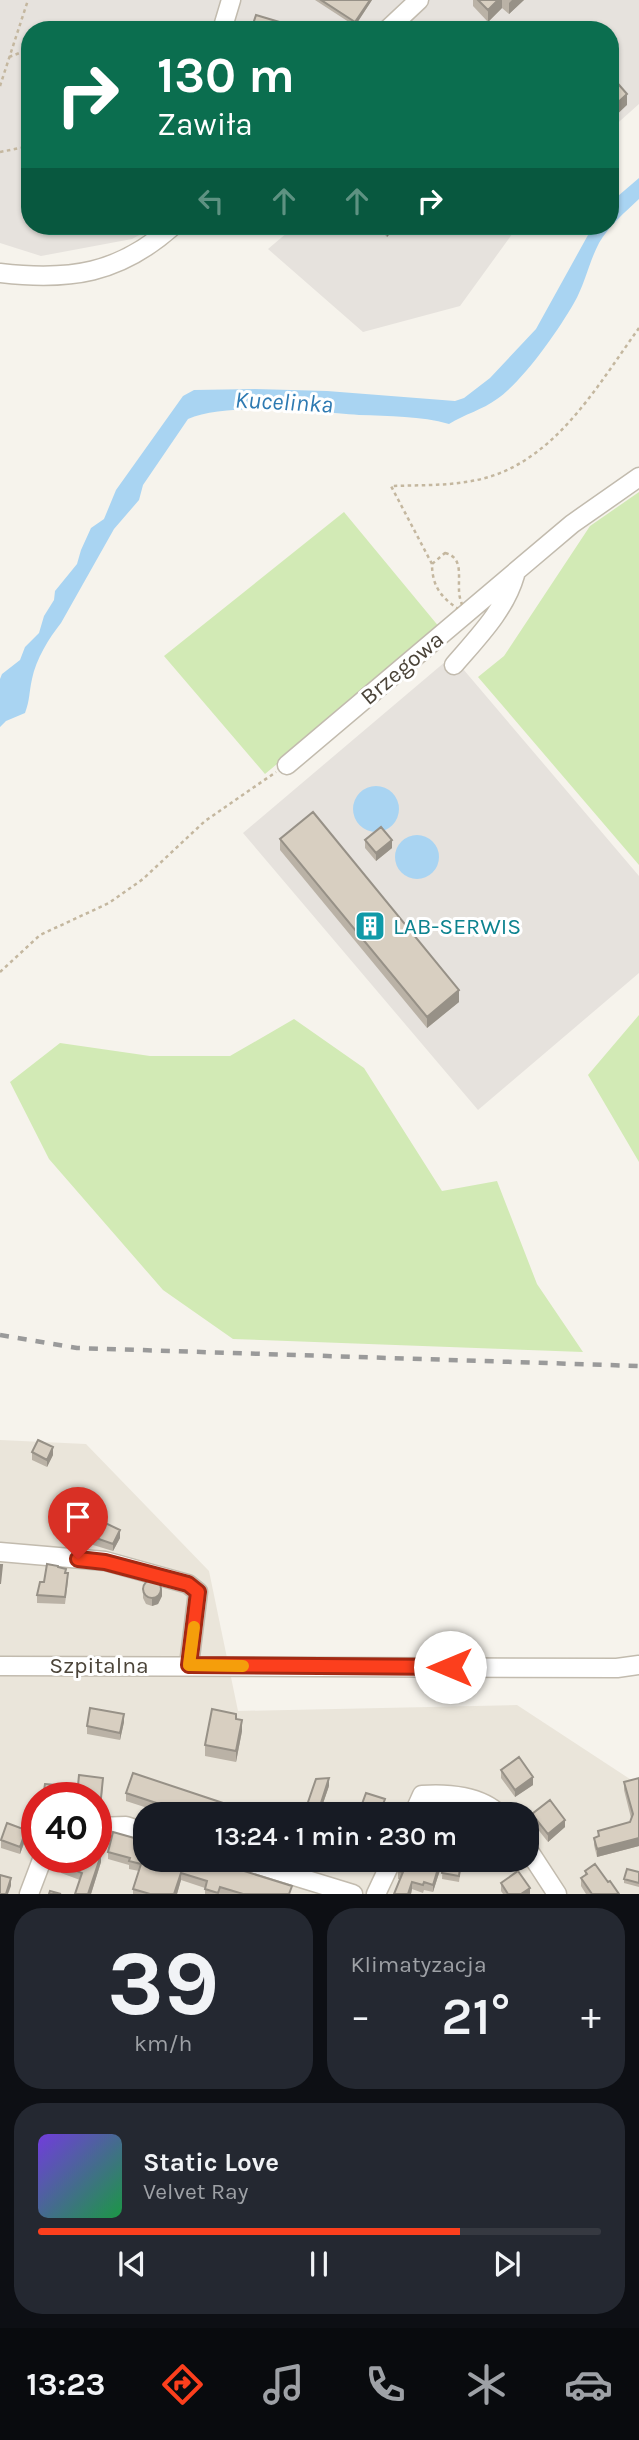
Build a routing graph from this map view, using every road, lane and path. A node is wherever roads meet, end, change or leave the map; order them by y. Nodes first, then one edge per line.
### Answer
1 (28, 0) edge
2 (231, 0) edge
3 (419, 0) edge
4 (225, 21) edge
5 (397, 21) edge
6 (21, 52) edge
7 (9, 57) junction
8 (0, 86) edge
9 (21, 148) edge
10 (0, 152) edge
11 (161, 235) edge
12 (0, 273) edge
13 (639, 328) edge
14 (639, 477) edge
15 (432, 564) junction
16 (516, 572) junction
17 (466, 614) junction
18 (454, 666) dead end
19 (287, 765) joint
20 (0, 972) edge
21 (0, 1552) edge
22 (0, 1665) edge
23 (189, 1665) junction
24 (639, 1665) edge
25 (617, 1668) junction
26 (639, 1674) edge
27 (419, 1802) edge
28 (479, 1802) edge
29 (112, 1826) edge
30 (133, 1828) edge
31 (539, 1866) edge
32 (282, 1872) edge
33 (386, 1872) edge
34 (37, 1873) edge
35 (29, 1894) edge
36 (354, 1894) edge
37 (376, 1894) edge
38 (556, 1894) edge

1 - 7 path
2 - 4 street
3 - 5 street
6 - 7 path
7 - 8 path
9 - 10 path
11 - 12 street
13 - 15 path
14 - 16 street, Brzegowa
15 - 17 path
15 - 17 path
16 - 17 street, Brzegowa
16 - 18 street, Brzegowa
17 - 19 street, Brzegowa
19 - 20 path
21 - 23 street
22 - 23 street, Szpitalna
23 - 25 street, Szpitalna
24 - 25 street, Szpitalna
25 - 26 street, Szpitalna
27 - 28 street
29 - 30 street
31 - 38 street
32 - 36 street
33 - 37 street
34 - 35 street

